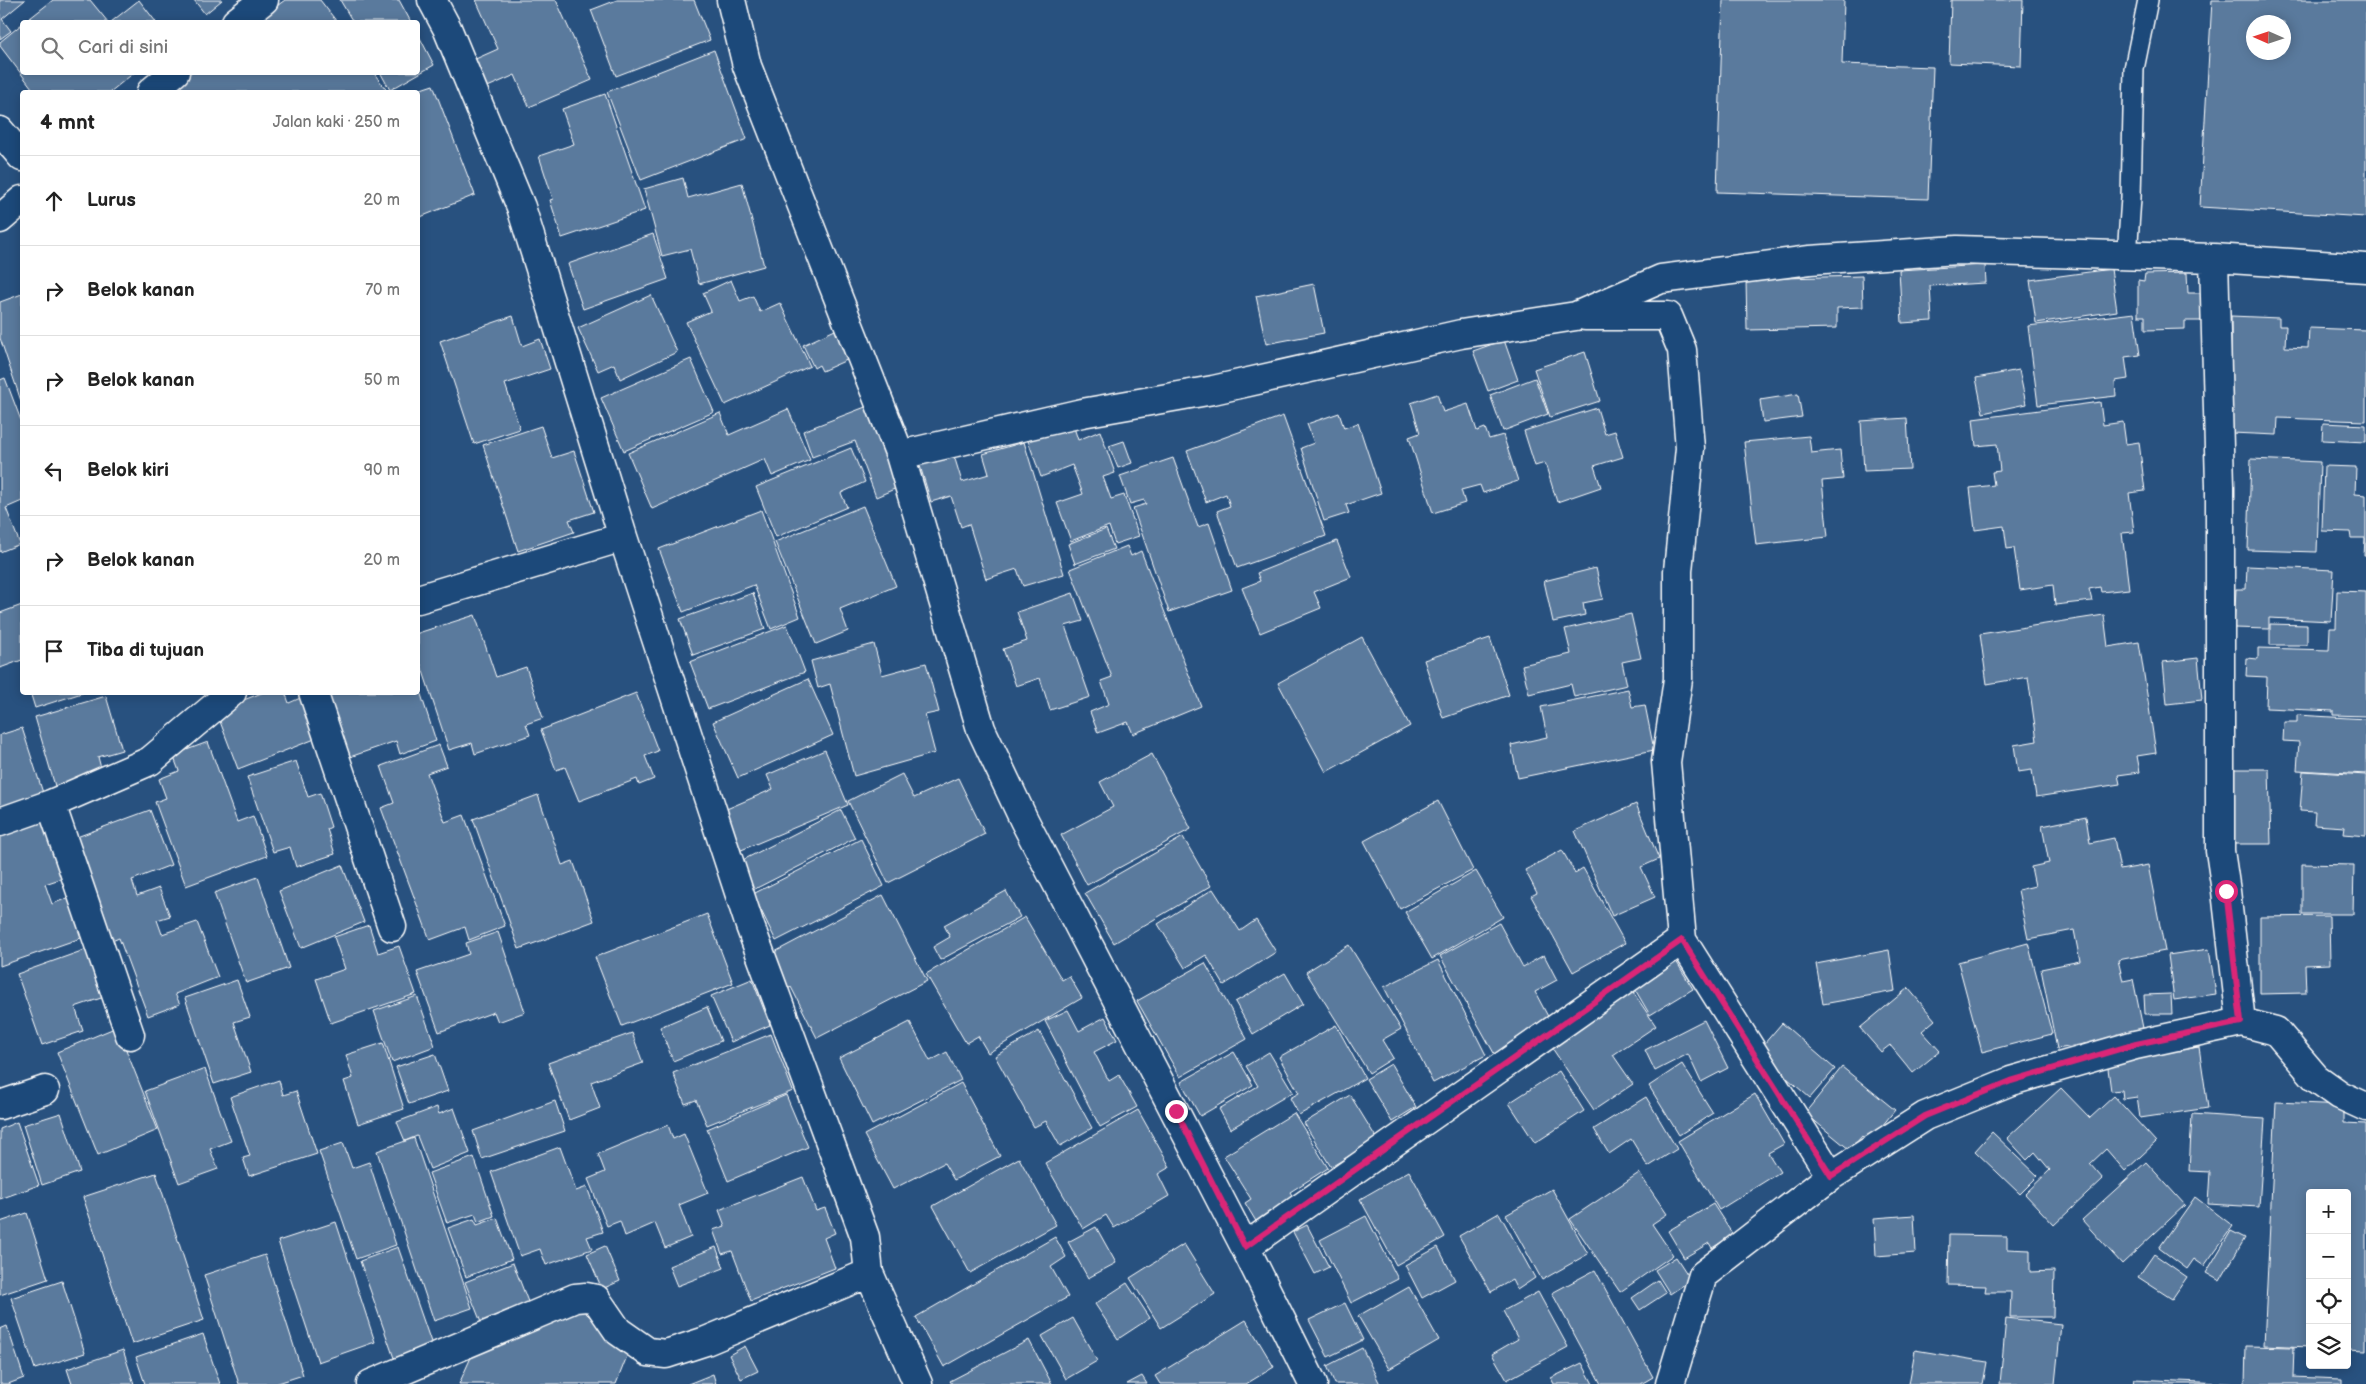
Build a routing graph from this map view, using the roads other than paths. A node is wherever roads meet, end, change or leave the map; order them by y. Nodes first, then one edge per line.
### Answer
1 (264, 0) edge
2 (432, 0) edge
3 (731, 0) edge
4 (2148, 0) edge
5 (239, 20) edge
6 (0, 130) edge
7 (20, 155) edge
8 (20, 202) edge
9 (0, 219) edge
10 (2127, 256) junction
11 (2214, 258) junction
12 (2366, 268) edge
13 (1576, 316) junction
14 (900, 455) junction
15 (624, 537) junction
16 (420, 598) edge
17 (228, 695) edge
18 (314, 695) edge
19 (51, 804) junction
20 (0, 822) edge
21 (392, 927) dead end
22 (1682, 940) junction
23 (2241, 1022) junction
24 (130, 1035) dead end
25 (45, 1090) dead end
26 (0, 1105) edge
27 (2366, 1107) edge
28 (1831, 1176) junction
29 (1245, 1247) junction
30 (869, 1273) junction
31 (1305, 1381) edge
32 (371, 1384) edge
33 (918, 1384) edge
34 (1670, 1384) edge

1 - 5 street
2 - 15 street
3 - 14 street
4 - 10 lane
6 - 7 street
8 - 9 street
10 - 11 street
10 - 13 street
11 - 12 street
11 - 23 street
13 - 14 street
13 - 22 street
14 - 29 street
15 - 16 street
15 - 30 street
17 - 19 street
18 - 21 street
19 - 20 street
19 - 24 street
22 - 28 street
22 - 29 street
23 - 27 street
23 - 28 street
25 - 26 street
28 - 34 street
29 - 31 street
30 - 32 street
30 - 33 street

